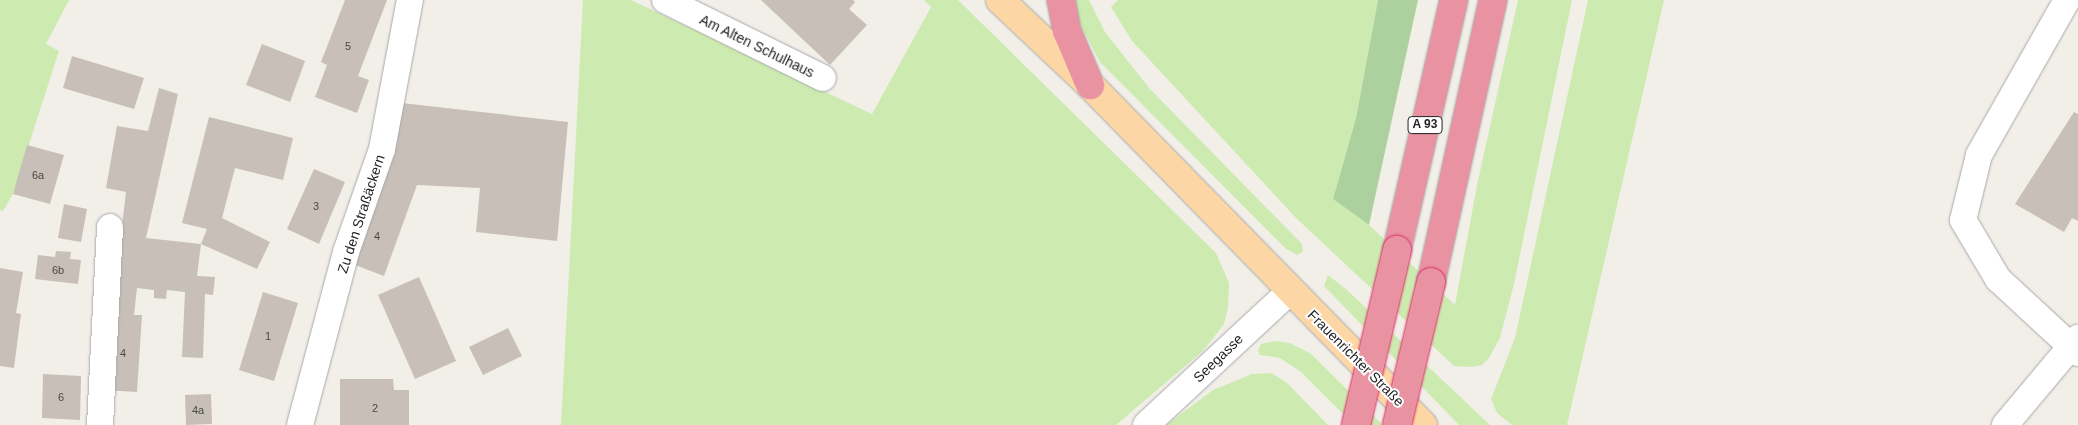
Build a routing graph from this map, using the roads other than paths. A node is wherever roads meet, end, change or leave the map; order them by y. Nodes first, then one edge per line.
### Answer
1 (410, 0) edge
2 (665, 0) edge
3 (1000, 0) edge
4 (1061, 0) edge
5 (1454, 0) edge
6 (1493, 0) edge
7 (2067, 0) edge
8 (823, 78) dead end
9 (1090, 85) junction
10 (110, 227) dead end
11 (1290, 292) junction
12 (2076, 346) edge
13 (100, 425) edge
14 (300, 425) edge
15 (1146, 425) edge
16 (1356, 425) edge
17 (1397, 425) edge
18 (1423, 425) edge
19 (2005, 425) edge

1 - 14 street, Zu den Straßäckern
2 - 8 street, Am Alten Schulhaus
3 - 9 main road, Frauenrichter Straße
4 - 9 highway
5 - 16 highway, A 93, bridge
6 - 17 highway, A 93, bridge
7 - 12 street
9 - 11 main road, Frauenrichter Straße
10 - 13 street
11 - 15 street, Seegasse
11 - 18 main road, Frauenrichter Straße
12 - 19 street

